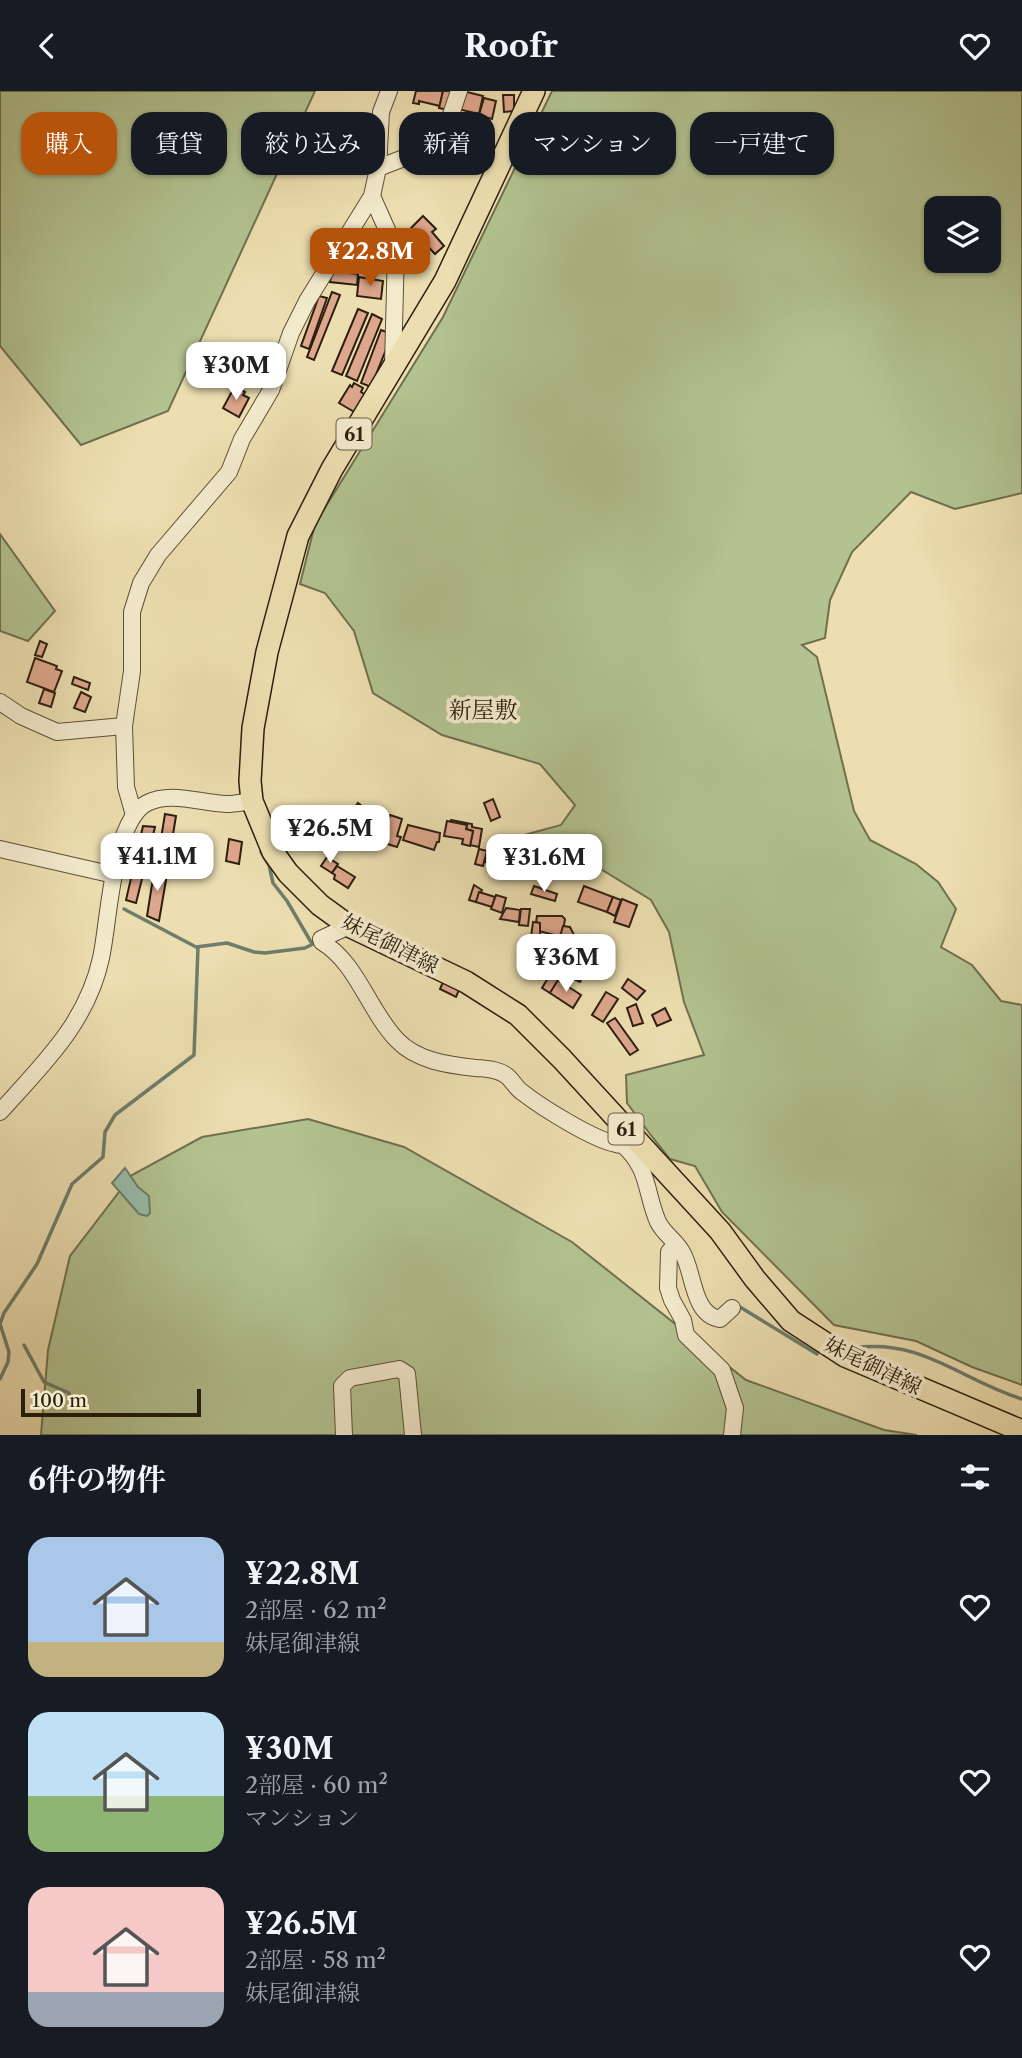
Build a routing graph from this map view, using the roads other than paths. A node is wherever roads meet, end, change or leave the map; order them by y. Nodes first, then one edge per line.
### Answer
1 (389, 91) edge
2 (459, 91) edge
3 (534, 91) edge
4 (381, 112) edge
5 (385, 166) edge
6 (377, 175) edge
7 (372, 196) junction
8 (393, 371) junction
9 (0, 702) edge
10 (124, 726) junction
11 (252, 801) junction
12 (134, 815) junction
13 (0, 849) edge
14 (114, 875) junction
15 (349, 926) junction
16 (0, 1112) edge
17 (630, 1142) junction
18 (673, 1248) junction
19 (732, 1308) dead end
20 (1022, 1431) edge
21 (344, 1435) edge
22 (413, 1435) edge
23 (732, 1435) edge

1 - 4 street
2 - 5 street
3 - 8 main road, 妹尾御津線 / 61
6 - 7 street
7 - 8 street
7 - 10 street
8 - 11 main road, 妹尾御津線 / 61
9 - 10 street
10 - 12 street
11 - 12 street
11 - 15 main road, 妹尾御津線 / 61
12 - 14 street
13 - 14 street
14 - 16 street
15 - 17 main road, 妹尾御津線 / 61
15 - 17 street
17 - 18 street
17 - 20 main road, 妹尾御津線 / 61
18 - 19 street
18 - 23 street
21 - 22 street

